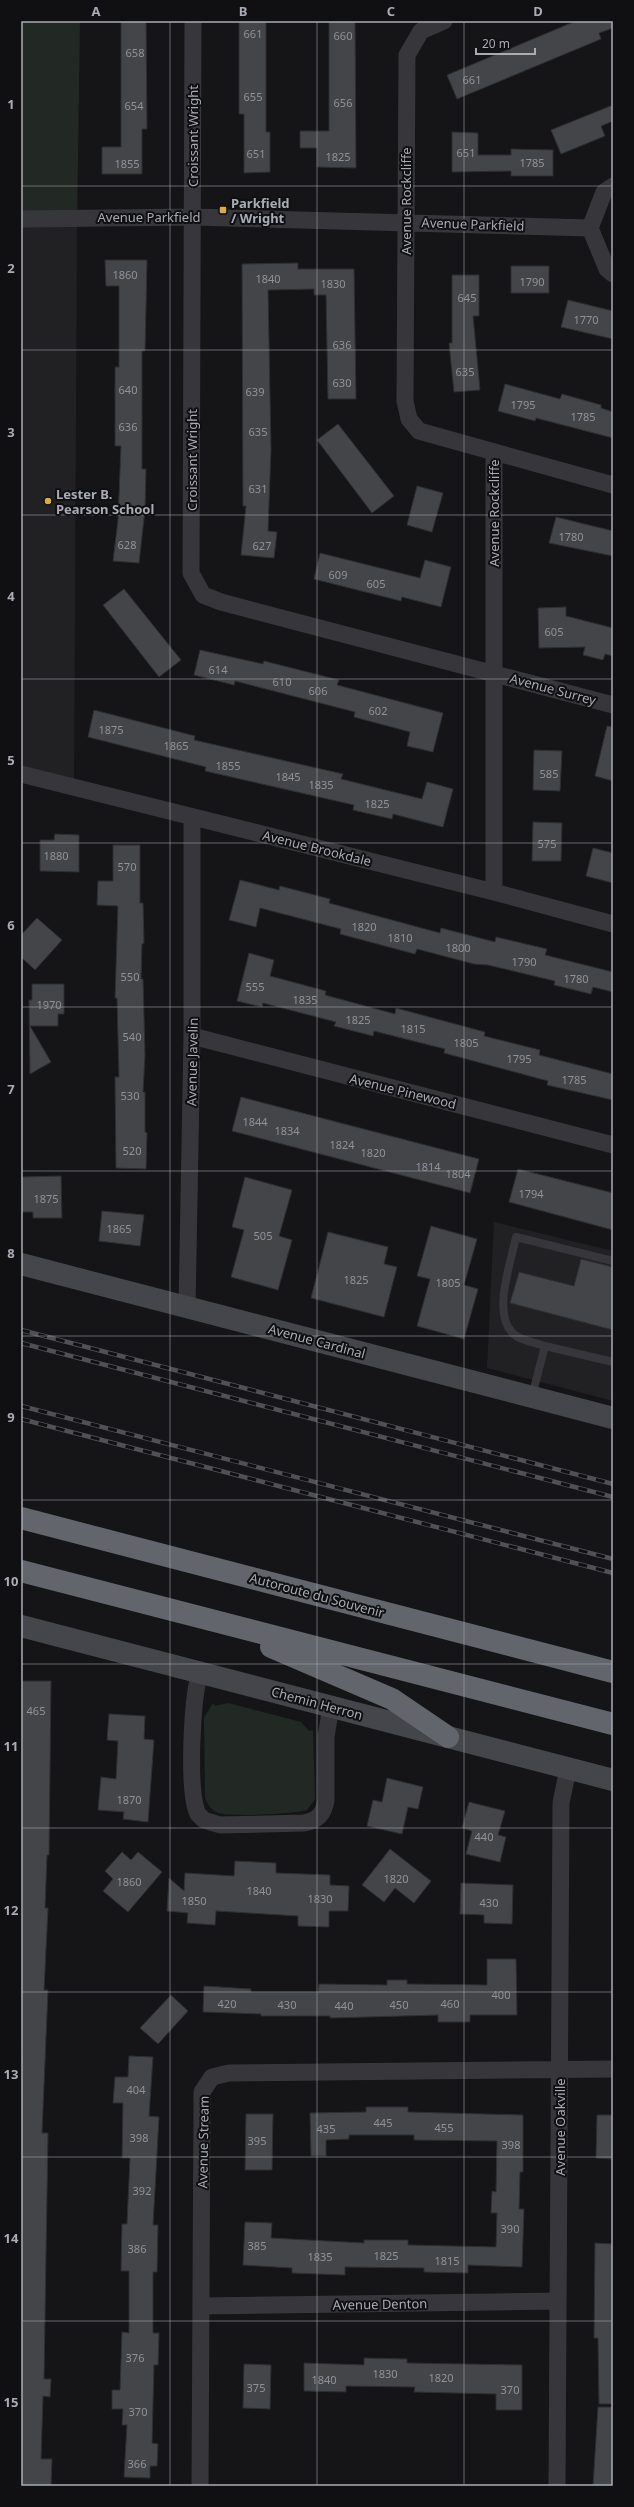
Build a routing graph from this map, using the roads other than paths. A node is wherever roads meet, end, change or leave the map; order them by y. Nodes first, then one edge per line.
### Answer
1 (193, 21) edge
2 (444, 21) edge
3 (613, 186) edge
4 (193, 217) junction
5 (21, 219) edge
6 (406, 222) junction
7 (590, 228) junction
8 (613, 274) edge
9 (494, 453) junction
10 (613, 484) edge
11 (493, 673) junction
12 (613, 705) edge
13 (21, 774) edge
14 (192, 817) junction
15 (494, 892) junction
16 (613, 924) edge
17 (192, 1036) junction
18 (613, 1145) edge
19 (613, 1261) edge
20 (21, 1264) edge
21 (187, 1308) junction
22 (545, 1346) junction
23 (613, 1362) edge
24 (532, 1397) junction
25 (613, 1418) edge
26 (21, 1518) edge
27 (21, 1571) edge
28 (208, 1619) junction
29 (21, 1626) edge
30 (200, 1672) junction
31 (613, 1672) edge
32 (331, 1706) junction
33 (613, 1724) edge
34 (448, 1737) junction
35 (568, 1769) junction
36 (613, 1780) edge
37 (560, 2068) junction
38 (613, 2069) edge
39 (558, 2301) junction
40 (201, 2306) junction
41 (200, 2486) edge
42 (557, 2486) edge

1 - 4 street, Croissant Wright
2 - 6 street, Avenue Rockcliffe
3 - 7 street
4 - 5 street, Avenue Parkfield
4 - 6 street, Avenue Parkfield
4 - 11 street, Croissant Wright
6 - 7 street, Avenue Parkfield
6 - 9 street, Avenue Rockcliffe
7 - 8 street
9 - 10 street
9 - 11 street, Avenue Rockcliffe
11 - 12 street, Avenue Surrey
11 - 15 street, Avenue Rockcliffe
13 - 14 street, Avenue Brookdale
14 - 15 street, Avenue Brookdale
14 - 17 street, Avenue Javelin
15 - 16 street, Avenue Brookdale
17 - 18 street, Avenue Pinewood
17 - 21 street, Avenue Javelin
19 - 22 lane
20 - 21 main road, Avenue Cardinal
21 - 24 main road, Avenue Cardinal
22 - 23 lane
22 - 24 lane
24 - 25 main road, Avenue Cardinal
26 - 31 highway, Autoroute du Souvenir
27 - 28 highway
28 - 33 highway
28 - 34 highway
29 - 30 main road, Chemin Herron
30 - 32 main road, Chemin Herron
30 - 32 street
32 - 34 main road, Chemin Herron
34 - 35 main road, Chemin Herron
35 - 36 main road, Chemin Herron
35 - 37 street, Avenue Oakville
37 - 38 street, Avenue Stream
37 - 39 street, Avenue Oakville
37 - 40 street, Avenue Stream
39 - 40 street, Avenue Denton
39 - 42 street, Avenue Oakville
40 - 41 street, Avenue Stream

